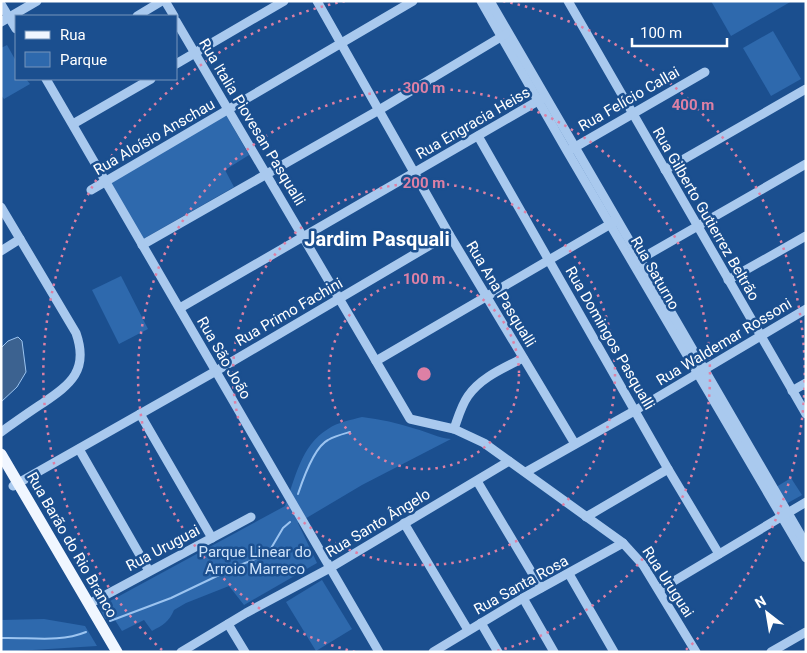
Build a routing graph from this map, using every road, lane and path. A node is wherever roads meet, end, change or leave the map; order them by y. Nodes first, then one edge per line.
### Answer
1 (37, 1) edge
2 (164, 1) edge
3 (284, 1) edge
4 (317, 1) edge
5 (413, 1) edge
6 (482, 1) edge
7 (490, 1) edge
8 (568, 1) edge
9 (1, 4) edge
10 (139, 15) edge
11 (173, 15) edge
12 (5, 20) edge
13 (178, 24) edge
14 (15, 28) edge
15 (505, 34) junction
16 (341, 44) junction
17 (195, 53) junction
18 (178, 63) edge
19 (705, 72) dead end
20 (47, 80) edge
21 (149, 80) edge
22 (806, 89) edge
23 (542, 99) junction
24 (228, 110) junction
25 (379, 110) junction
26 (632, 114) junction
27 (73, 124) junction
28 (478, 136) junction
29 (570, 149) junction
30 (806, 164) edge
31 (665, 170) junction
32 (266, 173) junction
33 (415, 173) junction
34 (105, 182) junction
35 (91, 190) dead end
36 (1, 207) edge
37 (613, 222) junction
38 (698, 227) junction
39 (449, 234) junction
40 (303, 236) junction
41 (806, 236) edge
42 (20, 239) junction
43 (142, 245) junction
44 (1, 251) edge
45 (549, 259) junction
46 (636, 261) junction
47 (728, 280) junction
48 (486, 296) junction
49 (340, 299) junction
50 (180, 308) junction
51 (806, 309) edge
52 (760, 336) junction
53 (523, 358) junction
54 (376, 361) junction
55 (216, 371) junction
56 (701, 372) junction
57 (806, 383) edge
58 (792, 391) junction
59 (636, 410) junction
60 (140, 414) junction
61 (806, 414) edge
62 (410, 419) joint
63 (454, 429) junction
64 (1, 432) edge
65 (575, 444) junction
66 (79, 449) junction
67 (1, 454) edge
68 (509, 461) junction
69 (1, 467) edge
70 (668, 469) junction
71 (526, 472) junction
72 (477, 481) junction
73 (16, 485) junction
74 (806, 502) edge
75 (784, 514) junction
76 (251, 517) dead end
77 (586, 517) junction
78 (404, 523) junction
79 (212, 538) junction
80 (623, 543) junction
81 (806, 544) edge
82 (720, 554) junction
83 (806, 558) edge
84 (330, 568) junction
85 (149, 571) junction
86 (569, 574) junction
87 (541, 588) junction
88 (659, 590) junction
89 (523, 598) junction
90 (89, 604) junction
91 (482, 623) junction
92 (228, 624) junction
93 (468, 630) junction
94 (806, 632) edge
95 (111, 648) edge
96 (438, 651) edge
97 (181, 652) edge
98 (245, 652) edge
99 (379, 652) edge
100 (498, 652) edge
101 (554, 652) edge
102 (614, 652) edge
103 (696, 652) edge
104 (771, 652) edge

1 - 12 street
2 - 10 street
2 - 11 street
3 - 17 street
4 - 16 street, Rua Ana Pasqualli
5 - 16 street, Rua Aloísio Anschau
6 - 15 street, Rua Saturno
7 - 15 street, Rua Saturno
8 - 26 street, Rua Gilberto Gutierrez Beltrão
9 - 12 street
12 - 14 street
13 - 17 street, Rua Italia Piovesan Pasqualli
15 - 23 street, Rua Saturno
15 - 25 street
16 - 24 street, Rua Aloísio Anschau
16 - 25 street, Rua Ana Pasqualli
17 - 18 street
17 - 24 street, Rua Italia Piovesan Pasqualli
19 - 26 street, Rua Felício Callai
20 - 27 street, Rua São João
21 - 27 street
22 - 31 street
23 - 28 street, Rua Engracia Heiss
23 - 29 street, Rua Saturno
24 - 32 street, Rua Italia Piovesan Pasqualli
24 - 34 street, Rua Aloísio Anschau
25 - 32 street
25 - 33 street, Rua Ana Pasqualli
26 - 29 street, Rua Felício Callai
26 - 31 street, Rua Gilberto Gutierrez Beltrão
27 - 34 street, Rua São João
28 - 33 street, Rua Engracia Heiss
28 - 45 street, Rua Domingos Pasqualli
29 - 37 street, Rua Saturno
30 - 38 street
31 - 38 street, Rua Gilberto Gutierrez Beltrão
32 - 40 street, Rua Italia Piovesan Pasqualli
32 - 43 street
33 - 39 street, Rua Ana Pasqualli
33 - 40 street, Rua Engracia Heiss
34 - 35 street, Rua Aloísio Anschau
34 - 43 street, Rua São João
36 - 42 street
37 - 45 street
37 - 46 street, Rua Saturno
38 - 46 street
38 - 47 street, Rua Gilberto Gutierrez Beltrão
39 - 48 street, Rua Ana Pasqualli
39 - 49 street, Rua Primo Fachini
40 - 49 street, Rua Italia Piovesan Pasqualli
40 - 50 street, Rua Engracia Heiss
41 - 47 street
42 - 44 street
42 - 64 street
43 - 50 street, Rua São João
45 - 48 street
45 - 59 street, Rua Domingos Pasqualli
46 - 56 street, Rua Saturno
47 - 52 street, Rua Gilberto Gutierrez Beltrão
48 - 53 street, Rua Ana Pasqualli
48 - 54 street
49 - 54 street, Rua Italia Piovesan Pasqualli
49 - 55 street, Rua Primo Fachini
50 - 55 street, Rua São João
51 - 52 street, Rua Waldemar Rossoni
52 - 56 street, Rua Waldemar Rossoni
52 - 58 street, Rua Gilberto Gutierrez Beltrão
53 - 63 street
53 - 65 street, Rua Ana Pasqualli
54 - 62 street, Rua Italia Piovesan Pasqualli
55 - 60 street, Rua Primo Fachini
55 - 84 street, Rua São João
56 - 59 street, Rua Waldemar Rossoni
56 - 75 street, Rua Saturno
57 - 58 street
58 - 61 street, Rua Gilberto Gutierrez Beltrão
59 - 65 street, Rua Waldemar Rossoni
59 - 70 street, Rua Domingos Pasqualli
60 - 66 street, Rua Primo Fachini
60 - 79 street
62 - 63 street, Rua Uruguai
63 - 68 street, Rua Uruguai
65 - 71 street, Rua Waldemar Rossoni
66 - 73 street, Rua Primo Fachini
66 - 85 street
67 - 73 main road, Rua Barão do Rio Branco
68 - 71 street, Rua Uruguai
68 - 72 street, Rua Santo Ângelo
69 - 73 main road, Rua Barão do Rio Branco
70 - 77 street
70 - 82 street, Rua Domingos Pasqualli
71 - 77 street, Rua Uruguai
72 - 78 street, Rua Santo Ângelo
72 - 87 street
73 - 90 main road, Rua Barão do Rio Branco
73 - 95 main road, Rua Barão do Rio Branco
74 - 75 street
75 - 81 street, Rua Saturno
75 - 82 street
75 - 83 street, Rua Saturno
76 - 79 street, Rua Uruguai
77 - 80 street, Rua Uruguai
78 - 84 street, Rua Santo Ângelo
78 - 93 street
79 - 85 street, Rua Uruguai
80 - 86 street, Rua Santa Rosa
80 - 88 street, Rua Uruguai
82 - 88 street
84 - 92 street, Rua Santo Ângelo
84 - 99 street, Rua São João
85 - 90 street, Rua Uruguai
86 - 87 street, Rua Santa Rosa
86 - 102 street
87 - 89 street, Rua Santa Rosa
88 - 103 street, Rua Uruguai
89 - 91 street, Rua Santa Rosa
89 - 101 street
90 - 95 main road, Rua Barão do Rio Branco
91 - 93 street, Rua Santa Rosa
91 - 100 street
92 - 97 street, Rua Santo Ângelo
92 - 98 street
93 - 96 street, Rua Santa Rosa
94 - 104 street

